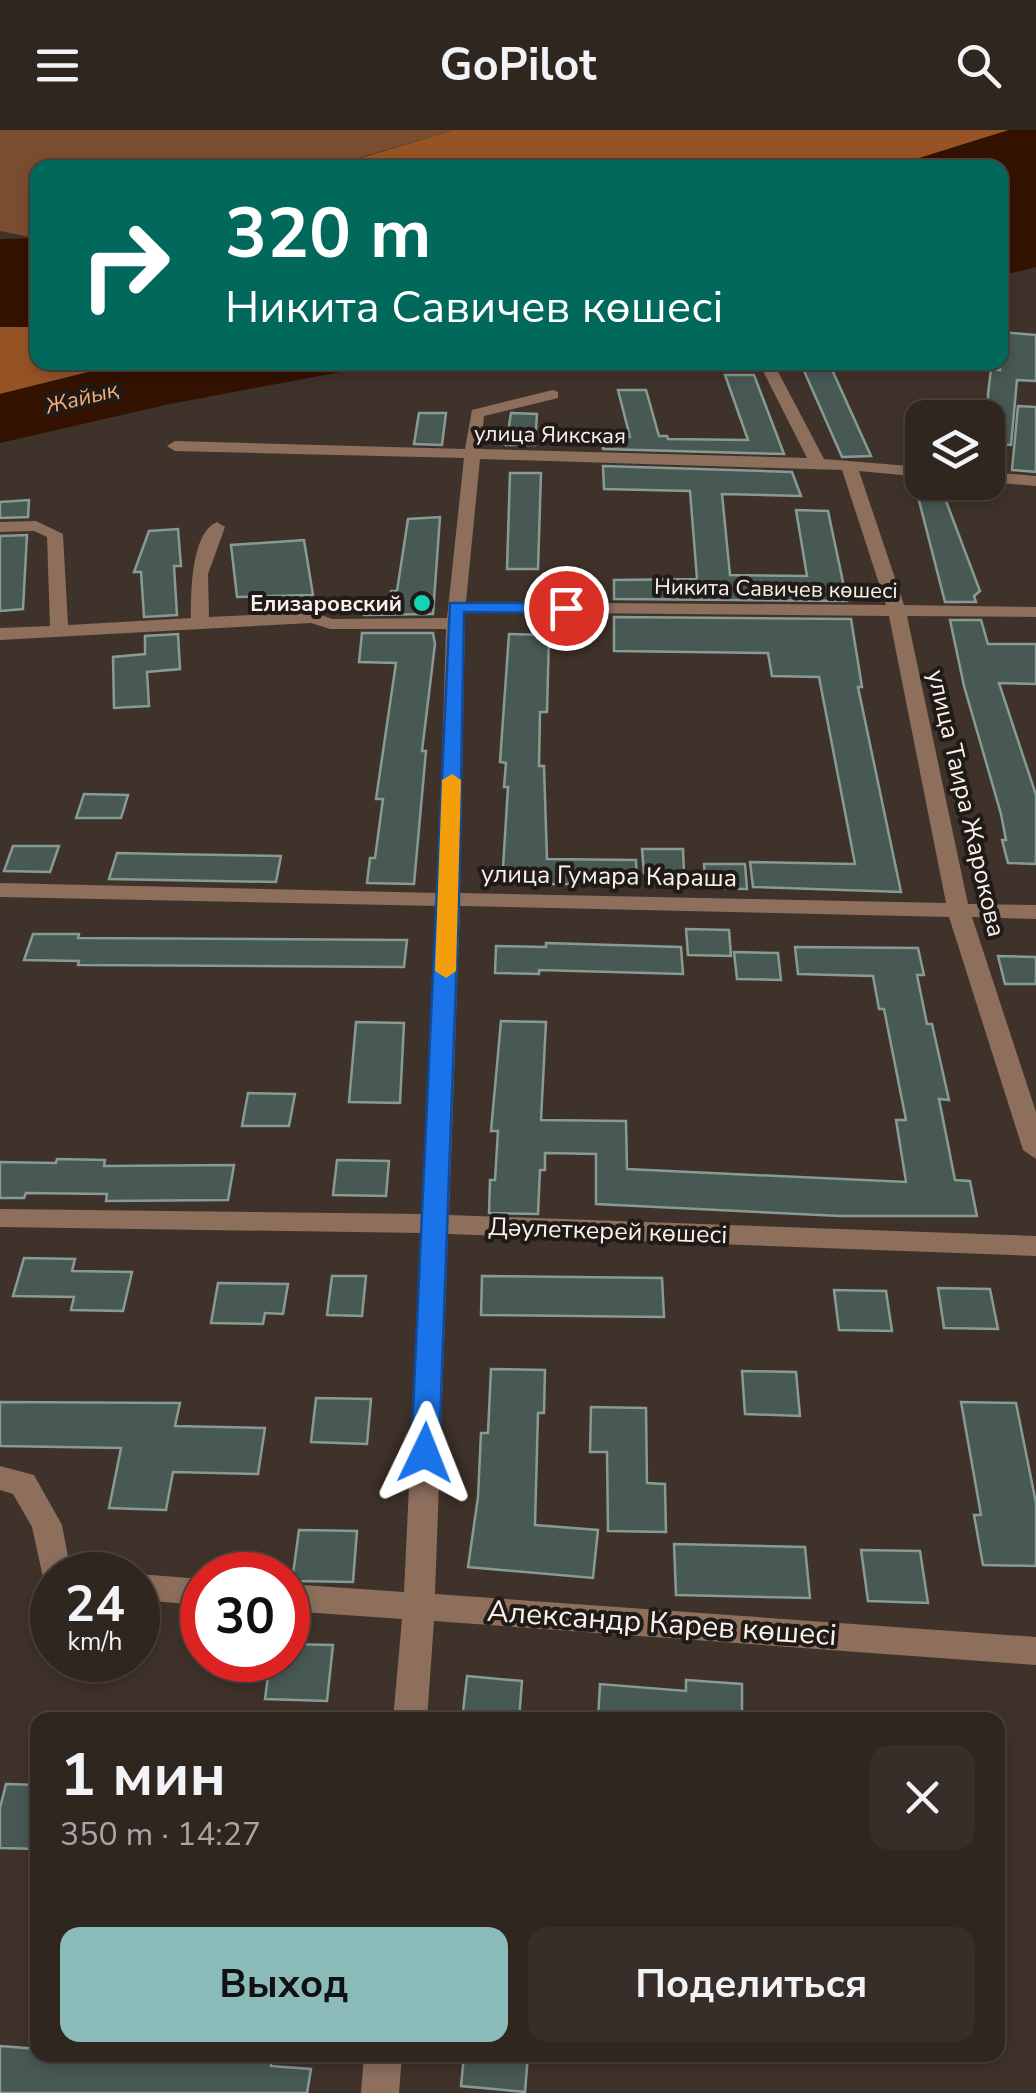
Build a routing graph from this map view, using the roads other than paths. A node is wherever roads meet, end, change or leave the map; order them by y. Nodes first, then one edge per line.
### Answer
1 (769, 370) edge
2 (554, 395) dead end
3 (176, 446) dead end
4 (472, 455) junction
5 (818, 463) junction
6 (850, 466) junction
7 (905, 471) edge
8 (1005, 478) edge
9 (1036, 481) edge
10 (0, 526) edge
11 (217, 527) dead end
12 (897, 612) junction
13 (1036, 612) edge
14 (456, 615) junction
15 (200, 623) junction
16 (59, 630) junction
17 (0, 634) edge
18 (0, 890) edge
19 (449, 899) junction
20 (958, 910) junction
21 (1036, 912) edge
22 (1036, 1150) edge
23 (0, 1218) edge
24 (435, 1224) junction
25 (1036, 1246) edge
26 (0, 1478) edge
27 (52, 1552) edge
28 (310, 1599) edge
29 (418, 1606) junction
30 (1036, 1651) edge
31 (411, 1712) edge
32 (382, 2062) edge
33 (380, 2093) edge

1 - 5 street
2 - 4 street
3 - 4 street, улица Яикская
4 - 5 street, улица Яикская
4 - 14 street
5 - 6 street, улица Яикская
6 - 7 street, улица Яикская
6 - 12 street, улица Таира Жарокова
8 - 9 street
10 - 16 street
11 - 15 street
12 - 13 street, Никита Савичев көшесі
12 - 14 street, Никита Савичев көшесі
12 - 20 street, улица Таира Жарокова
14 - 15 street, Никита Савичев көшесі
14 - 19 street
15 - 16 street, Никита Савичев көшесі
16 - 17 street, Никита Савичев көшесі
18 - 19 street, улица Гумара Караша
19 - 20 street, улица Гумара Караша
19 - 24 street
20 - 21 street, улица Гумара Караша
20 - 22 street, улица Таира Жарокова
23 - 24 street, Дәулеткерей көшесі
24 - 25 street, Дәулеткерей көшесі
24 - 29 street
26 - 27 street
28 - 29 street, Александр Карев көшесі
29 - 30 street, Александр Карев көшесі
29 - 31 street
32 - 33 street

